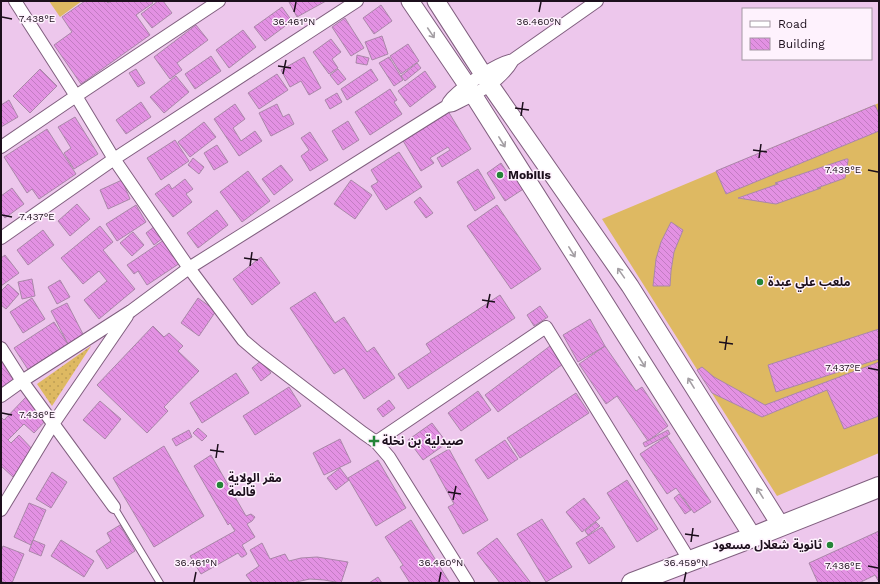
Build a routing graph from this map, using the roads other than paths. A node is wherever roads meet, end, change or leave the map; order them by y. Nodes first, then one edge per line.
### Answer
1 (15, 1) edge
2 (219, 1) edge
3 (357, 1) edge
4 (410, 1) edge
5 (436, 1) edge
6 (597, 1) edge
7 (487, 80) junction
8 (470, 90) junction
9 (76, 96) junction
10 (1, 147) edge
11 (114, 159) junction
12 (1, 238) edge
13 (189, 268) junction
14 (131, 311) junction
15 (1, 348) edge
16 (22, 381) junction
17 (1, 396) edge
18 (52, 424) junction
19 (376, 442) junction
20 (879, 487) edge
21 (114, 507) joint
22 (1, 510) edge
23 (781, 526) junction
24 (753, 537) junction
25 (690, 561) junction
26 (160, 583) edge
27 (468, 583) edge
28 (632, 583) edge

1 - 9 street
2 - 9 street
3 - 11 street
4 -> 8 street
5 - 7 street
6 - 7 street
7 - 8 street
23 -> 7 street
8 - 13 street
8 -> 24 street
9 - 10 street
9 - 11 street
11 - 12 street
11 - 13 street
13 - 14 street
13 - 19 street
14 - 16 street
14 - 18 street
15 - 16 street
16 - 17 street
16 - 18 street
18 - 21 street
18 - 22 street
19 - 25 street
19 - 27 street
20 - 23 main road
21 - 26 lane
23 - 24 main road
24 - 25 main road
25 - 28 main road

